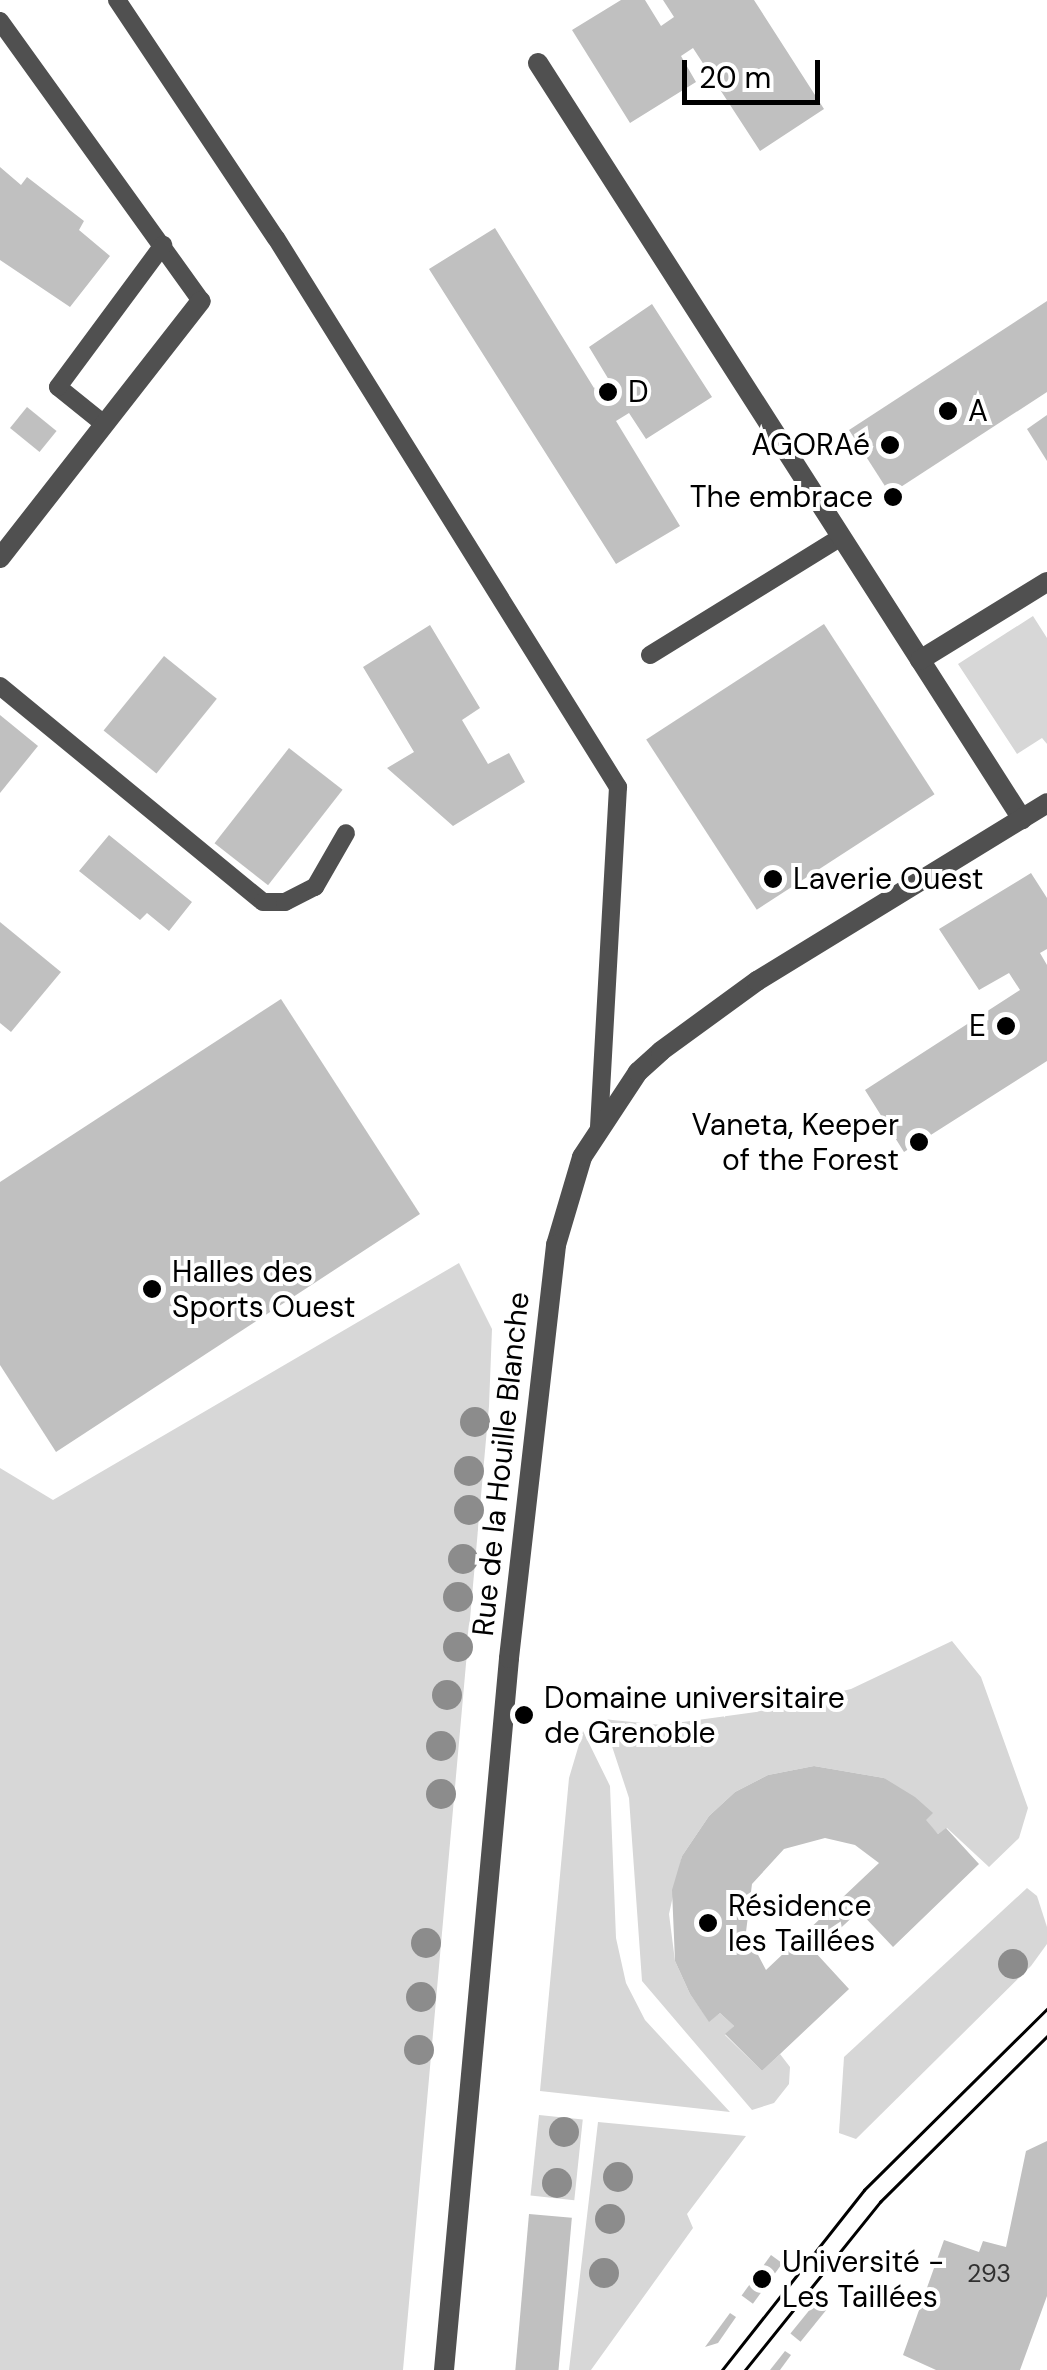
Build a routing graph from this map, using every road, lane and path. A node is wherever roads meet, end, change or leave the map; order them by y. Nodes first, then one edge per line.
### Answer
1 (117, 0) edge
2 (0, 21) edge
3 (538, 63) dead end
4 (163, 245) junction
5 (202, 300) joint
6 (104, 424) junction
7 (841, 536) junction
8 (0, 558) edge
9 (1047, 582) edge
10 (650, 655) dead end
11 (920, 660) junction
12 (0, 686) edge
13 (1047, 803) edge
14 (1022, 819) junction
15 (346, 834) dead end
16 (599, 1129) junction
17 (444, 2370) edge

1 - 16 lane
2 - 4 lane
3 - 7 street
4 - 5 lane
4 - 6 lane
5 - 6 street
6 - 8 street
7 - 10 lane
7 - 11 street
9 - 11 street
11 - 14 street
12 - 15 lane
13 - 14 street, Rue de la Houille Blanche
14 - 16 street, Rue de la Houille Blanche
16 - 17 street, Rue de la Houille Blanche

